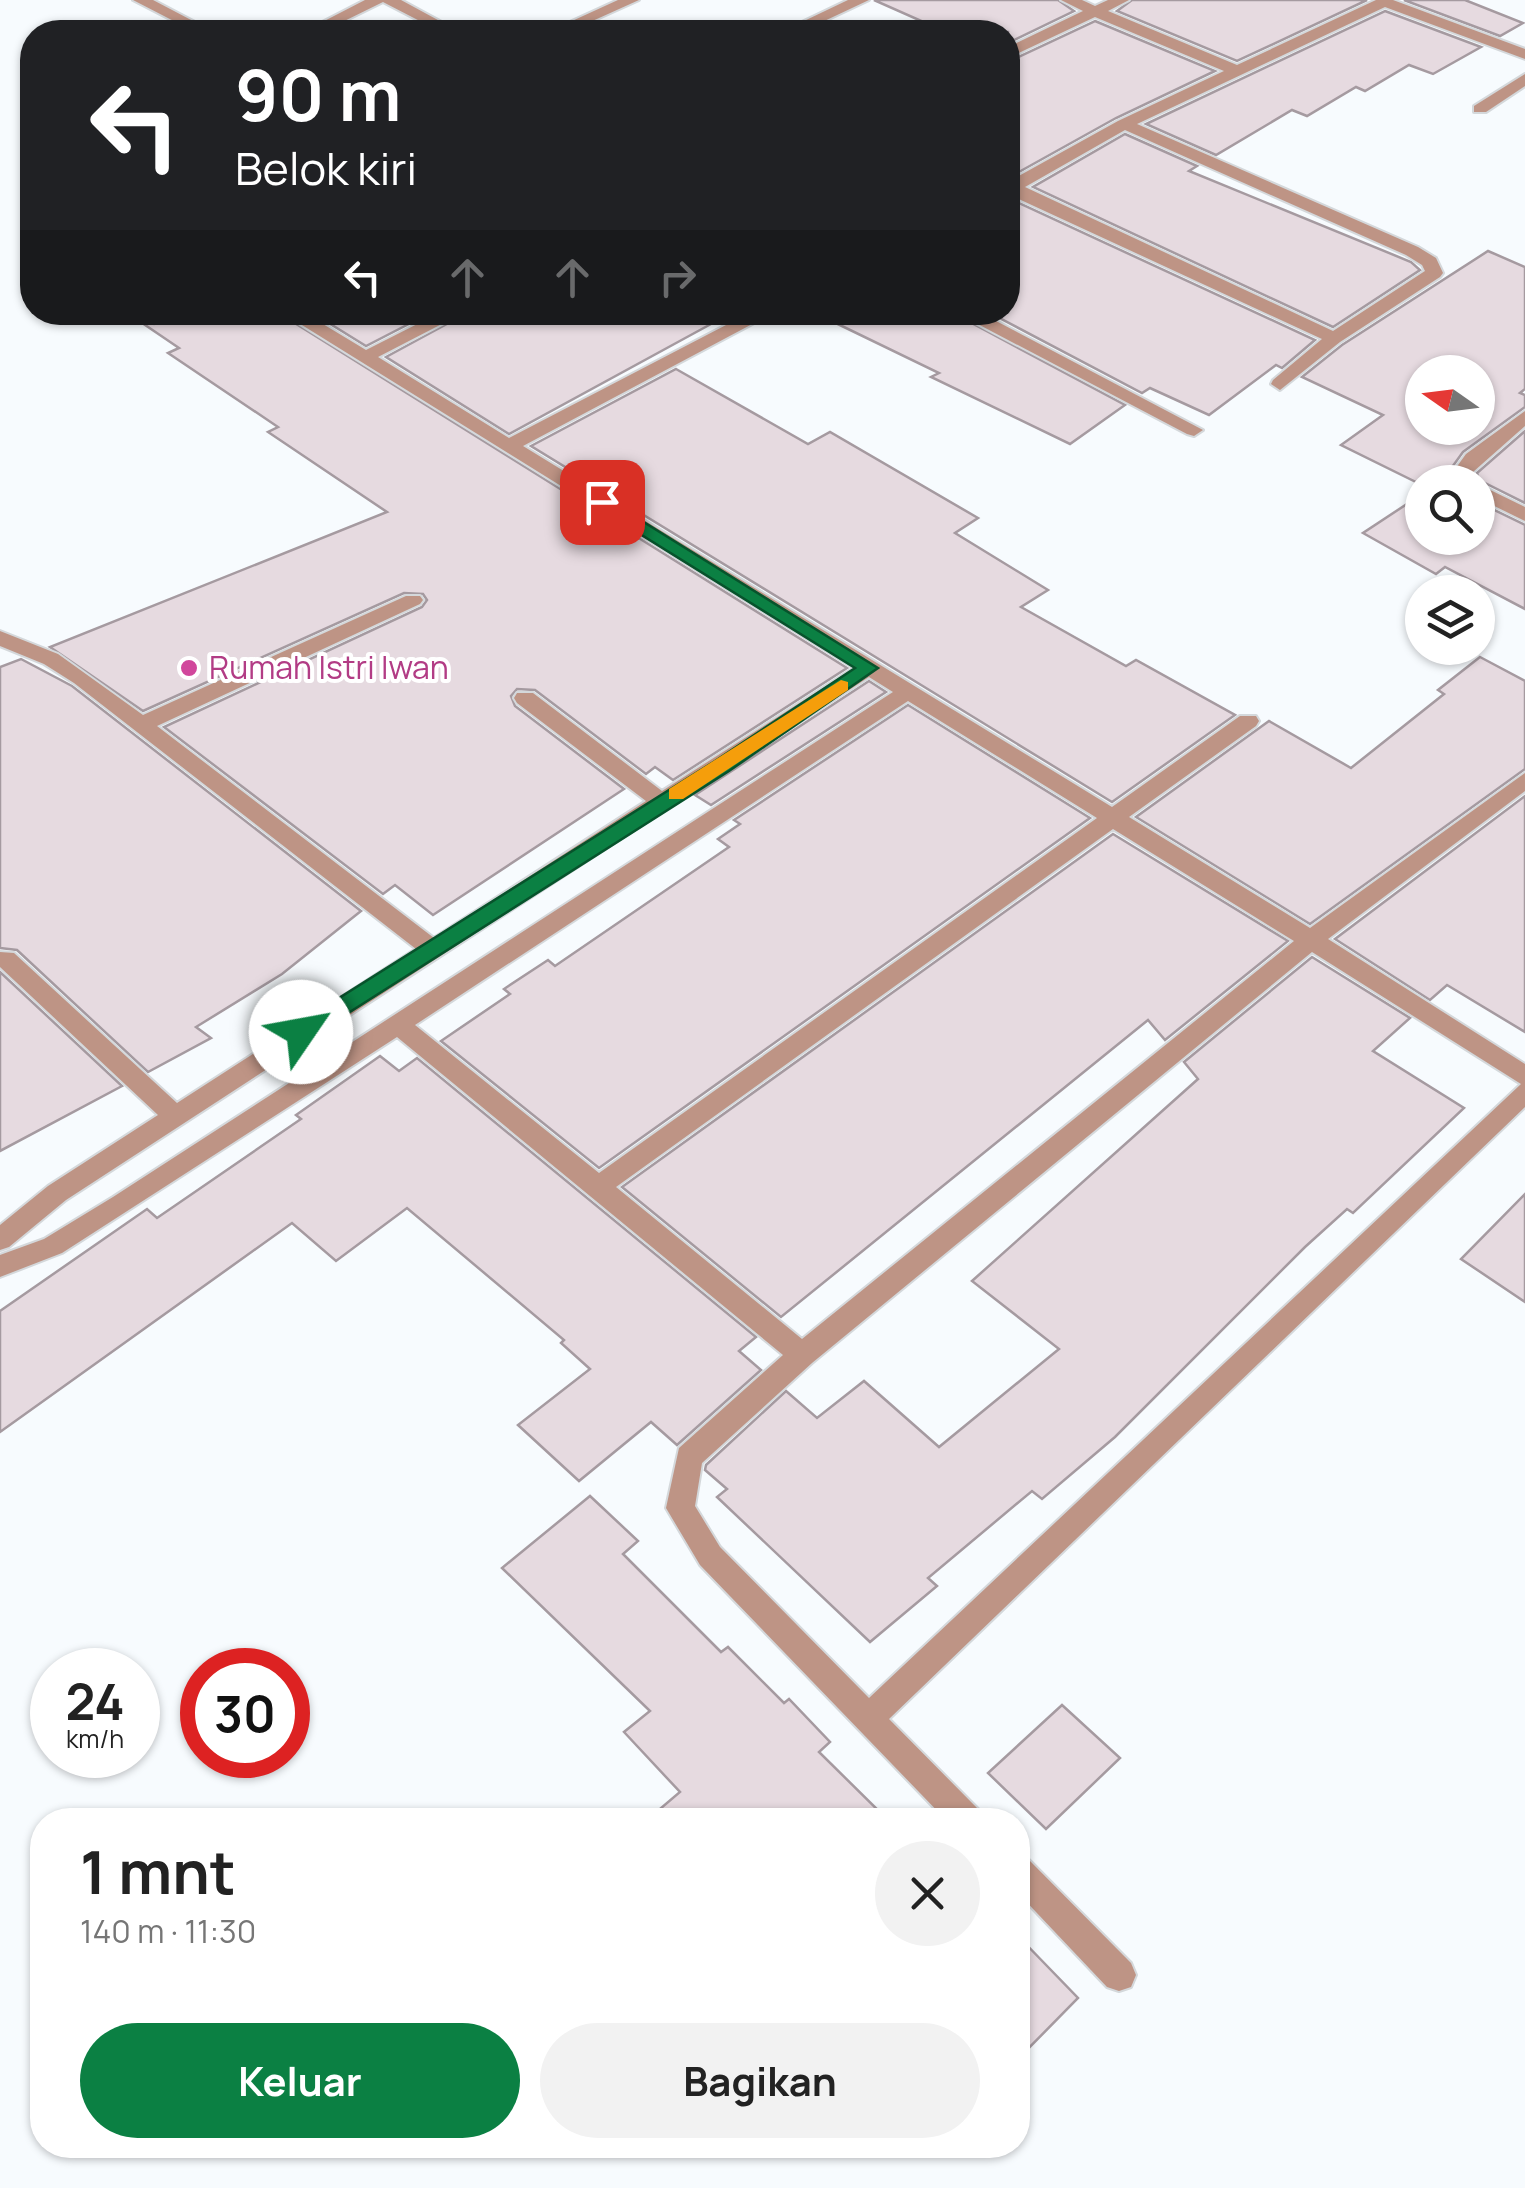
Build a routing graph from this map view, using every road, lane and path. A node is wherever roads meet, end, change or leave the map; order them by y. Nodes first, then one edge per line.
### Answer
1 (141, 0) edge
2 (377, 0) edge
3 (389, 0) edge
4 (631, 0) edge
5 (861, 0) edge
6 (1069, 0) edge
7 (1121, 0) edge
8 (1386, 1) edge
9 (1095, 11) junction
10 (182, 20) edge
11 (336, 20) edge
12 (428, 20) edge
13 (584, 20) edge
14 (816, 20) edge
15 (1020, 47) edge
16 (1525, 54) edge
17 (1238, 72) junction
18 (1525, 79) edge
19 (1480, 109) dead end
20 (1124, 124) junction
21 (1020, 182) edge
22 (1020, 193) edge
23 (311, 325) edge
24 (429, 325) edge
25 (741, 325) edge
26 (989, 325) edge
27 (1334, 338) junction
28 (364, 357) junction
29 (1280, 384) dead end
30 (1525, 417) edge
31 (1194, 430) dead end
32 (510, 444) junction
33 (1468, 465) edge
34 (1495, 499) edge
35 (1525, 515) edge
36 (412, 600) dead end
37 (0, 638) edge
38 (868, 668) junction
39 (909, 691) junction
40 (525, 698) dead end
41 (1248, 721) dead end
42 (142, 724) junction
43 (1525, 780) edge
44 (662, 802) junction
45 (1112, 817) junction
46 (1311, 940) junction
47 (432, 949) junction
48 (6, 959) dead end
49 (399, 1025) junction
50 (1525, 1076) edge
51 (1525, 1092) edge
52 (175, 1116) junction
53 (598, 1188) junction
54 (0, 1240) edge
55 (0, 1266) edge
56 (802, 1354) junction
57 (868, 1719) junction
58 (955, 1808) edge
59 (1030, 1883) edge
60 (1120, 1974) dead end

1 - 10 street
2 - 11 street
3 - 12 street
4 - 13 street
5 - 14 street
6 - 9 street
7 - 9 street
8 - 16 street
8 - 17 street
9 - 15 street
9 - 17 street
17 - 20 street
18 - 19 street
20 - 21 street
20 - 27 street
22 - 27 street
23 - 28 street
24 - 28 street
25 - 32 street
26 - 31 street
27 - 29 street
28 - 32 street
30 - 33 street
32 - 38 street
34 - 35 street
36 - 42 street
37 - 42 street
38 - 39 street
38 - 44 street
39 - 45 street
39 - 49 street
40 - 44 street
41 - 45 street
42 - 47 street
43 - 46 street
44 - 47 street
45 - 46 street
45 - 53 street
46 - 50 street
46 - 56 street
47 - 52 street
48 - 52 street
49 - 53 street
49 - 55 street
51 - 57 street
52 - 54 street
53 - 56 street
56 - 57 street
57 - 58 street
59 - 60 street

